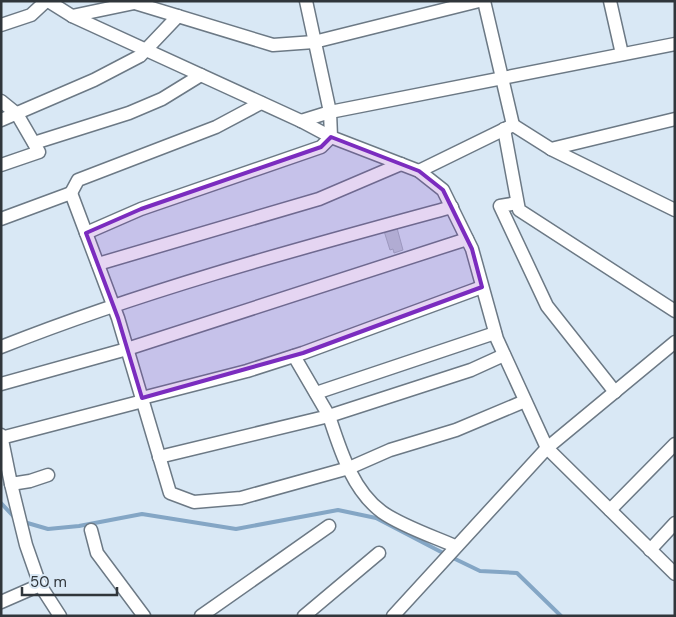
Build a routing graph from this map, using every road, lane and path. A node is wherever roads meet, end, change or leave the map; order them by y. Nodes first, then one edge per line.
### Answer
1 (47, 1) edge
2 (306, 1) edge
3 (479, 1) edge
4 (484, 1) edge
5 (610, 1) edge
6 (140, 2) edge
7 (72, 16) junction
8 (178, 16) junction
9 (1, 25) edge
10 (314, 42) junction
11 (675, 44) edge
12 (147, 51) junction
13 (622, 54) junction
14 (200, 75) junction
15 (502, 78) junction
16 (1, 101) edge
17 (261, 103) junction
18 (330, 112) junction
19 (17, 114) junction
20 (675, 119) edge
21 (1, 120) edge
22 (301, 121) junction
23 (508, 127) junction
24 (331, 137) junction
25 (34, 143) junction
26 (551, 149) junction
27 (401, 164) junction
28 (1, 165) edge
29 (419, 171) junction
30 (71, 193) junction
31 (517, 203) junction
32 (452, 207) junction
33 (675, 210) edge
34 (1, 219) edge
35 (86, 232) junction
36 (467, 239) junction
37 (98, 264) junction
38 (482, 287) junction
39 (114, 307) junction
40 (675, 311) edge
41 (495, 333) junction
42 (675, 342) edge
43 (1, 347) edge
44 (127, 349) junction
45 (504, 355) junction
46 (294, 356) junction
47 (1, 384) edge
48 (615, 392) junction
49 (316, 393) junction
50 (142, 400) junction
51 (525, 401) junction
52 (329, 416) junction
53 (1, 437) edge
54 (675, 444) edge
55 (547, 448) junction
56 (159, 456) junction
57 (349, 468) junction
58 (48, 475) dead end
59 (12, 484) junction
60 (610, 510) junction
61 (675, 523) edge
62 (330, 526) dead end
63 (91, 530) dead end
64 (453, 548) junction
65 (650, 550) junction
66 (379, 553) dead end
67 (675, 574) edge
68 (40, 585) junction
69 (1, 602) edge
70 (396, 615) edge
71 (60, 616) edge
72 (144, 616) edge
73 (201, 616) edge
74 (304, 616) edge

1 - 7 street
1 - 9 street
2 - 10 street
3 - 10 street
4 - 15 street
5 - 13 street
6 - 7 street
6 - 8 street
7 - 12 street
8 - 10 street
8 - 12 street
10 - 18 street
11 - 13 street
12 - 14 street
12 - 19 street
13 - 15 street
14 - 17 street
14 - 25 street
15 - 18 street
15 - 23 street
16 - 19 street
17 - 22 street
17 - 30 street
18 - 22 street
18 - 24 street
19 - 21 street
19 - 25 street
20 - 26 street
22 - 24 street
23 - 26 street
23 - 29 street
23 - 31 street
24 - 27 street
24 - 35 street
25 - 28 street
26 - 33 street
27 - 29 street
27 - 37 street
29 - 32 street
30 - 34 street
30 - 35 street
31 - 40 street
31 - 48 street
32 - 36 street
32 - 39 street
35 - 37 street
36 - 38 street
36 - 44 street
37 - 39 street
38 - 41 street
38 - 46 street
39 - 43 street
39 - 44 street
41 - 45 street
41 - 49 street
42 - 48 street
44 - 47 street
44 - 50 street
45 - 51 street
45 - 52 street
46 - 49 street
46 - 50 street
48 - 55 street
49 - 52 street
50 - 53 street
50 - 56 street
51 - 55 street
51 - 57 street
52 - 56 street
52 - 57 street
53 - 59 street
54 - 60 street
55 - 60 street
55 - 64 street
56 - 57 street
57 - 64 street
58 - 59 street
59 - 68 street
60 - 65 street
61 - 65 street
62 - 73 street
63 - 72 street
64 - 70 street
65 - 67 street
66 - 74 street
68 - 69 street
68 - 71 street

